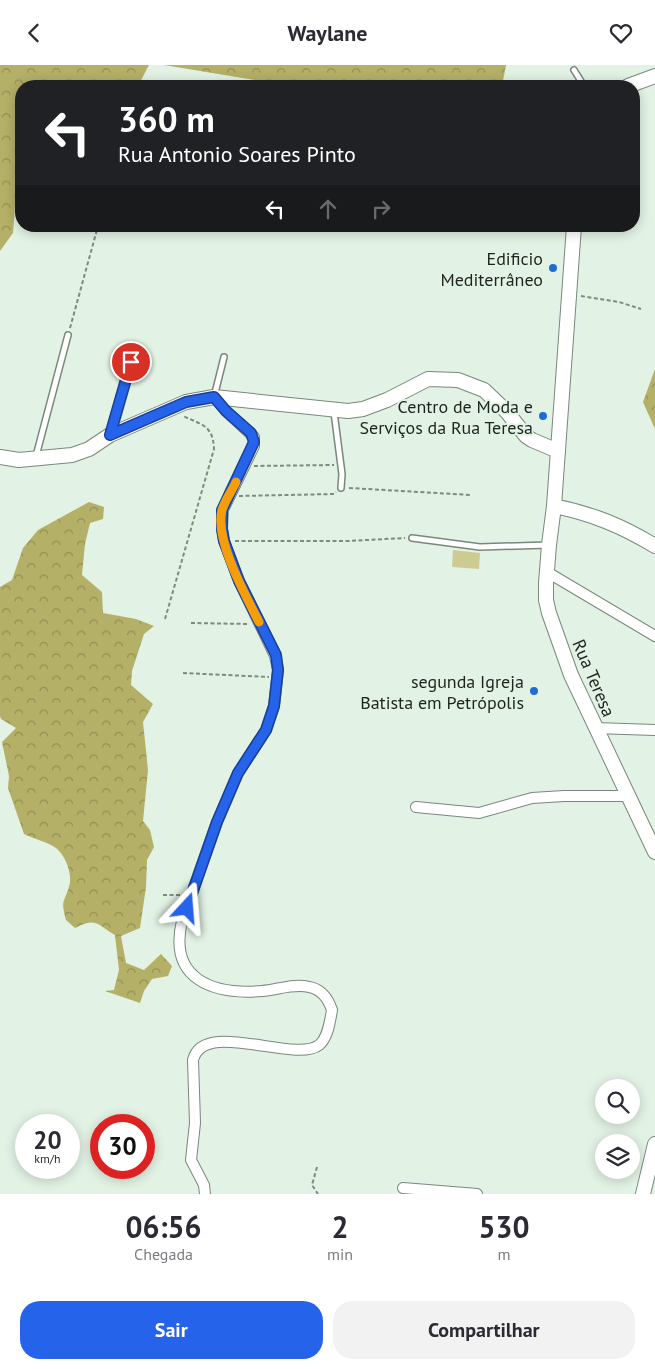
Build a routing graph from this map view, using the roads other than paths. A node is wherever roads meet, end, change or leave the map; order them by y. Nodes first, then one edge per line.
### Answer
1 (574, 70) dead end
2 (655, 76) edge
3 (580, 80) edge
4 (640, 82) edge
5 (574, 232) edge
6 (68, 335) road end
7 (224, 357) dead end
8 (131, 362) dead end
9 (215, 397) junction
10 (334, 409) junction
11 (110, 435) junction
12 (558, 451) junction
13 (0, 457) edge
14 (35, 459) junction
15 (341, 488) road end
16 (554, 506) junction
17 (412, 538) road end
18 (549, 545) junction
19 (655, 547) edge
20 (547, 572) junction
21 (655, 637) edge
22 (595, 728) junction
23 (655, 730) edge
24 (628, 796) junction
25 (416, 807) dead end
26 (655, 852) edge
27 (655, 1144) edge
28 (403, 1189) dead end
29 (205, 1194) edge
30 (477, 1194) edge
31 (643, 1194) edge

1 - 3 lane
2 - 4 main road
5 - 12 main road, Rua Teresa
6 - 14 lane
7 - 9 lane
8 - 11 lane
9 - 10 main road
9 - 11 main road
9 - 29 street
10 - 12 main road
10 - 15 lane
11 - 14 main road
12 - 16 main road, Rua Teresa
13 - 14 main road
16 - 18 main road, Rua Teresa
16 - 19 main road
17 - 18 lane
18 - 20 main road, Rua Teresa
20 - 21 street
20 - 22 main road, Rua Teresa
22 - 23 street
22 - 24 main road, Rua Teresa
24 - 25 street
24 - 26 main road, Rua Teresa
27 - 31 main road
28 - 30 street

